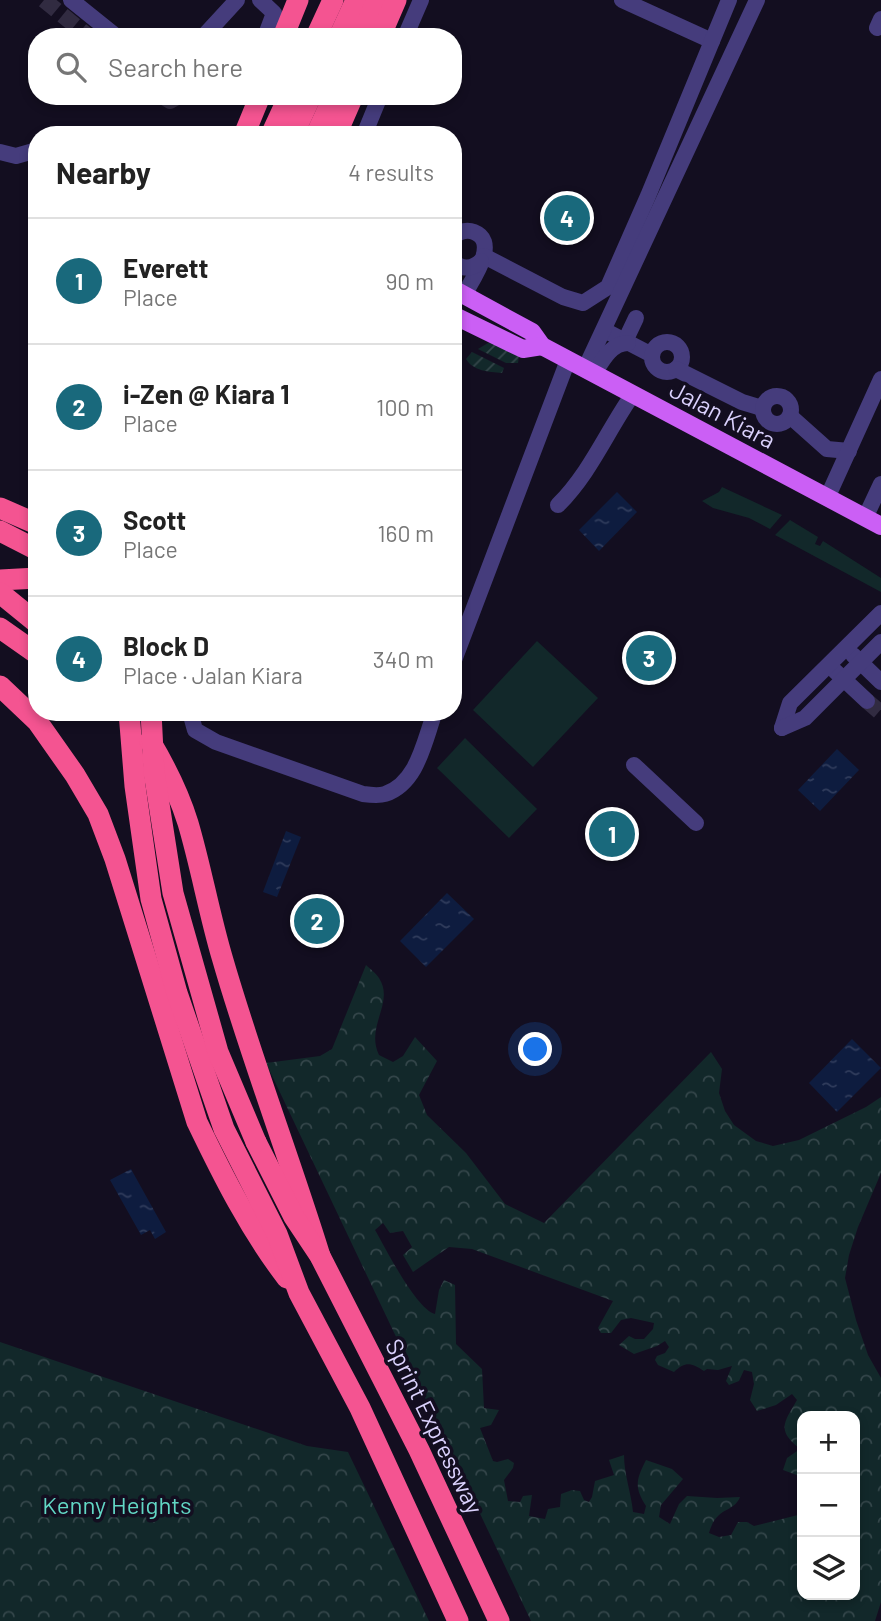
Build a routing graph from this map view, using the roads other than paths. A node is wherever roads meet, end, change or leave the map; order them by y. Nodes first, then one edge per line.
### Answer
1 (71, 0) edge
2 (237, 0) edge
3 (260, 0) edge
4 (298, 0) edge
5 (321, 0) edge
6 (331, 0) edge
7 (355, 0) edge
8 (377, 0) edge
9 (396, 0) edge
10 (421, 0) edge
11 (622, 0) edge
12 (729, 0) edge
13 (757, 0) edge
14 (106, 28) edge
15 (211, 28) edge
16 (268, 28) edge
17 (287, 28) edge
18 (309, 28) edge
19 (319, 28) edge
20 (342, 28) edge
21 (365, 28) edge
22 (384, 28) edge
23 (409, 28) edge
24 (712, 41) junction
25 (256, 105) edge
26 (275, 105) edge
27 (284, 105) edge
28 (309, 105) edge
29 (311, 105) edge
30 (314, 105) edge
31 (330, 105) edge
32 (349, 105) edge
33 (376, 105) edge
34 (248, 126) edge
35 (267, 126) edge
36 (276, 126) edge
37 (298, 126) edge
38 (302, 126) edge
39 (318, 126) edge
40 (320, 126) edge
41 (340, 126) edge
42 (367, 126) edge
43 (0, 152) edge
44 (28, 153) edge
45 (462, 233) edge
46 (483, 259) junction
47 (462, 267) edge
48 (462, 288) edge
49 (462, 294) edge
50 (462, 318) edge
51 (608, 332) junction
52 (628, 343) junction
53 (542, 346) junction
54 (652, 355) junction
55 (568, 360) junction
56 (676, 369) junction
57 (590, 371) junction
58 (881, 379) edge
59 (633, 394) junction
60 (849, 451) junction
61 (881, 484) edge
62 (828, 496) junction
63 (558, 505) dead end
64 (0, 508) edge
65 (28, 520) edge
66 (873, 522) edge
67 (0, 531) edge
68 (28, 546) edge
69 (0, 550) edge
70 (28, 552) edge
71 (28, 578) edge
72 (0, 580) edge
73 (0, 593) edge
74 (881, 613) edge
75 (28, 616) edge
76 (0, 628) edge
77 (462, 639) edge
78 (881, 642) edge
79 (28, 648) edge
80 (846, 648) junction
81 (860, 663) junction
82 (828, 664) junction
83 (843, 679) junction
84 (881, 682) edge
85 (0, 686) edge
86 (867, 701) tunnel mouth
87 (28, 713) edge
88 (36, 721) edge
89 (131, 721) edge
90 (136, 721) edge
91 (151, 721) edge
92 (192, 721) edge
93 (432, 721) edge
94 (634, 765) dead end
95 (696, 823) dead end
96 (320, 1256) junction
97 (299, 1293) junction
98 (458, 1621) edge
99 (499, 1621) edge

1 - 14 lane
2 - 15 lane
3 - 16 lane
4 - 17 highway
5 - 18 highway
6 - 19 highway
7 - 20 highway
8 - 21 highway
9 - 22 highway
10 - 23 lane
11 - 24 lane
12 - 24 lane
13 - 51 lane
24 - 46 lane
25 - 34 highway
26 - 35 highway
27 - 36 highway, bridge
28 - 37 highway
29 - 38 main road
30 - 39 lane
31 - 40 highway, bridge
32 - 41 highway
33 - 42 lane
43 - 44 lane
45 - 46 lane
46 - 47 lane
46 - 48 lane
49 - 53 main road, Jalan Kiara
50 - 53 main road, Jalan Kiara
51 - 52 lane
51 - 52 lane
51 - 57 lane
52 - 54 lane
52 - 57 lane
53 - 55 main road, Jalan Kiara
54 - 56 lane
54 - 56 lane
55 - 57 main road, Jalan Kiara
55 - 77 lane
56 - 60 lane
57 - 59 main road, Jalan Kiara
58 - 60 lane
59 - 62 main road, Jalan Kiara
59 - 63 lane
60 - 62 lane
61 - 66 lane
62 - 66 main road, Jalan Kiara
64 - 65 highway
67 - 68 highway
69 - 70 highway
71 - 72 highway
73 - 75 highway
74 - 80 lane
76 - 79 highway
78 - 81 lane
80 - 81 lane
80 - 82 lane
81 - 83 lane
81 - 84 lane
82 - 83 lane
82 - 83 lane
83 - 86 lane
85 - 87 highway
88 - 97 highway
89 - 97 highway
90 - 96 highway, bridge
91 - 96 highway, bridge
92 - 93 lane
94 - 95 lane
96 - 99 highway, Sprint Expressway
97 - 98 highway

